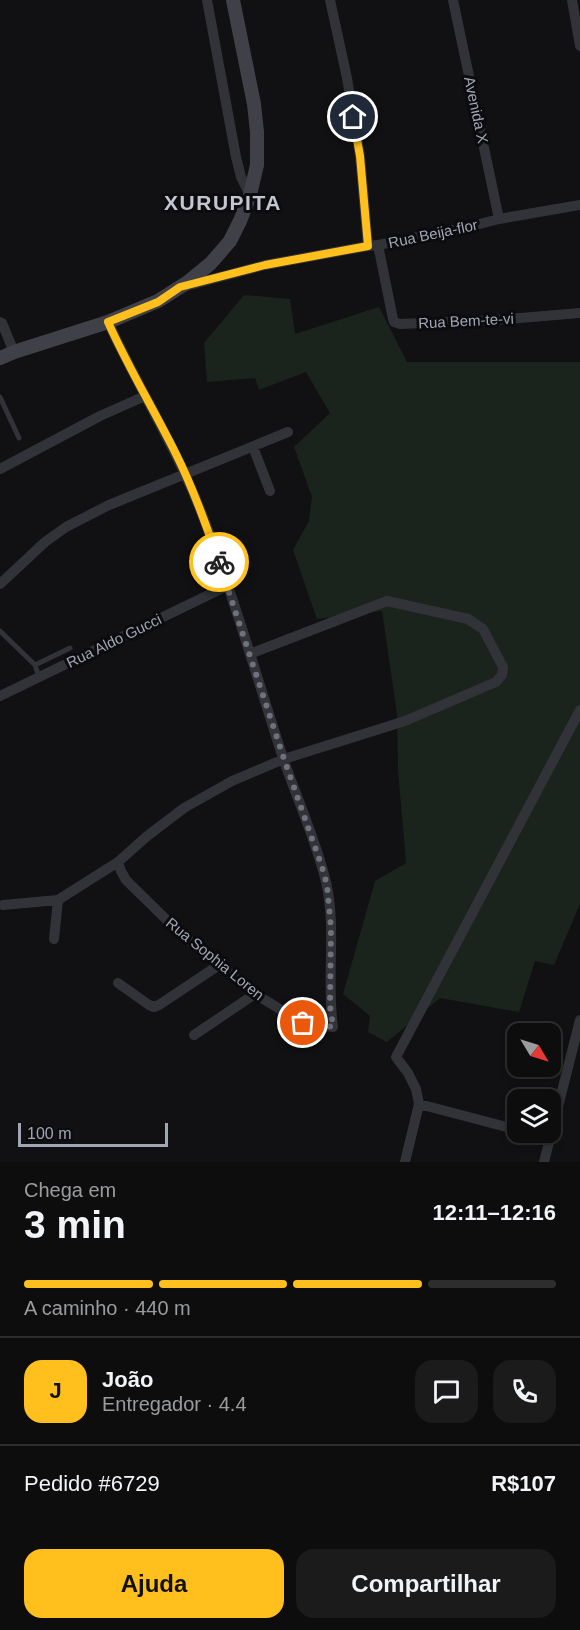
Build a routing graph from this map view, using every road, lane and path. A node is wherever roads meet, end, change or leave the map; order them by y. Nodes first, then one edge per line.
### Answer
1 (207, 0) edge
2 (233, 0) edge
3 (330, 0) edge
4 (453, 0) edge
5 (573, 0) edge
6 (580, 46) edge
7 (250, 195) junction
8 (580, 205) edge
9 (499, 219) junction
10 (373, 245) junction
11 (180, 287) junction
12 (580, 313) edge
13 (1, 320) edge
14 (108, 322) junction
15 (14, 352) junction
16 (0, 358) edge
17 (145, 396) junction
18 (0, 397) edge
19 (288, 432) dead end
20 (19, 438) dead end
21 (254, 447) junction
22 (0, 469) edge
23 (185, 475) junction
24 (270, 491) dead end
25 (0, 584) edge
26 (227, 586) junction
27 (0, 631) edge
28 (70, 648) dead end
29 (250, 654) junction
30 (35, 665) junction
31 (39, 677) junction
32 (0, 696) edge
33 (580, 710) edge
34 (284, 759) junction
35 (118, 862) junction
36 (58, 900) junction
37 (3, 905) dead end
38 (54, 939) dead end
39 (219, 965) junction
40 (118, 983) dead end
41 (255, 994) junction
42 (580, 1020) edge
43 (194, 1035) dead end
44 (561, 1095) edge
45 (419, 1104) junction
46 (507, 1127) edge
47 (549, 1143) edge
48 (405, 1162) edge
49 (544, 1162) edge

1 - 7 street
2 - 7 main road
3 - 10 street
4 - 9 street, Avenida X
5 - 6 street
7 - 11 main road
8 - 9 street, Rua Beija-flor
9 - 10 street, Rua Beija-flor
10 - 11 street, Rua Beija-flor
10 - 12 street, Rua Bem-te-vi
11 - 14 main road
13 - 15 street
14 - 15 main road
14 - 17 street
15 - 16 main road
17 - 22 street
17 - 23 street
18 - 20 lane
19 - 21 street
21 - 23 street
21 - 24 street
23 - 25 street
23 - 26 street
26 - 29 street
26 - 31 street, Rua Aldo Gucci
27 - 30 lane
28 - 30 lane
29 - 34 street
29 - 34 street
30 - 31 lane
31 - 32 street, Rua Aldo Gucci
33 - 45 street
34 - 35 street
34 - 41 street, Rua Sophia Loren
35 - 36 street
35 - 39 street, Rua Sophia Loren
36 - 37 street
36 - 38 street
39 - 40 street
39 - 41 street, Rua Sophia Loren
41 - 43 street
42 - 44 street
45 - 46 street
45 - 48 street
47 - 49 street

